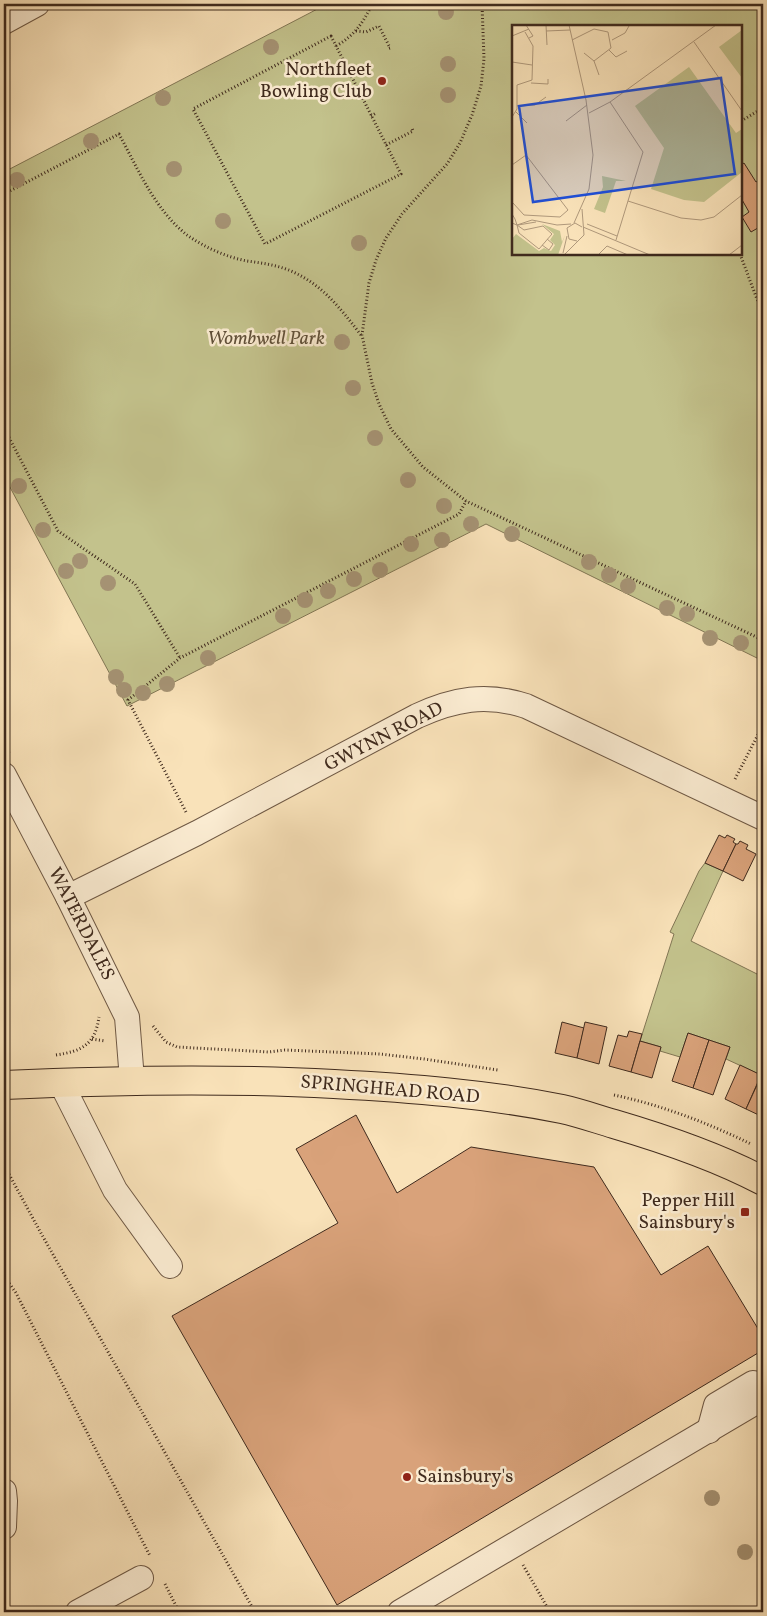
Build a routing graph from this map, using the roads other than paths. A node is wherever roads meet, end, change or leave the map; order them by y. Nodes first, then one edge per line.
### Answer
1 (37, 4) edge
2 (4, 22) edge
3 (4, 775) edge
4 (763, 818) edge
5 (68, 897) junction
6 (132, 1080) junction
7 (61, 1083) junction
8 (13, 1085) edge
9 (763, 1181) edge
10 (170, 1266) dead end
11 (763, 1385) edge
12 (763, 1398) edge
13 (709, 1431) junction
14 (4, 1491) edge
15 (4, 1527) edge
16 (152, 1572) road end
17 (78, 1612) edge
18 (400, 1612) edge

1 - 2 street
3 - 5 street, WATERDALES
4 - 5 street, GWYNN ROAD
5 - 6 street, WATERDALES
6 - 7 main road, SPRINGHEAD ROAD
6 - 9 main road, SPRINGHEAD ROAD
7 - 8 main road, SPRINGHEAD ROAD
7 - 10 street
11 - 13 street
12 - 13 street
13 - 18 street
14 - 15 street
16 - 17 street

